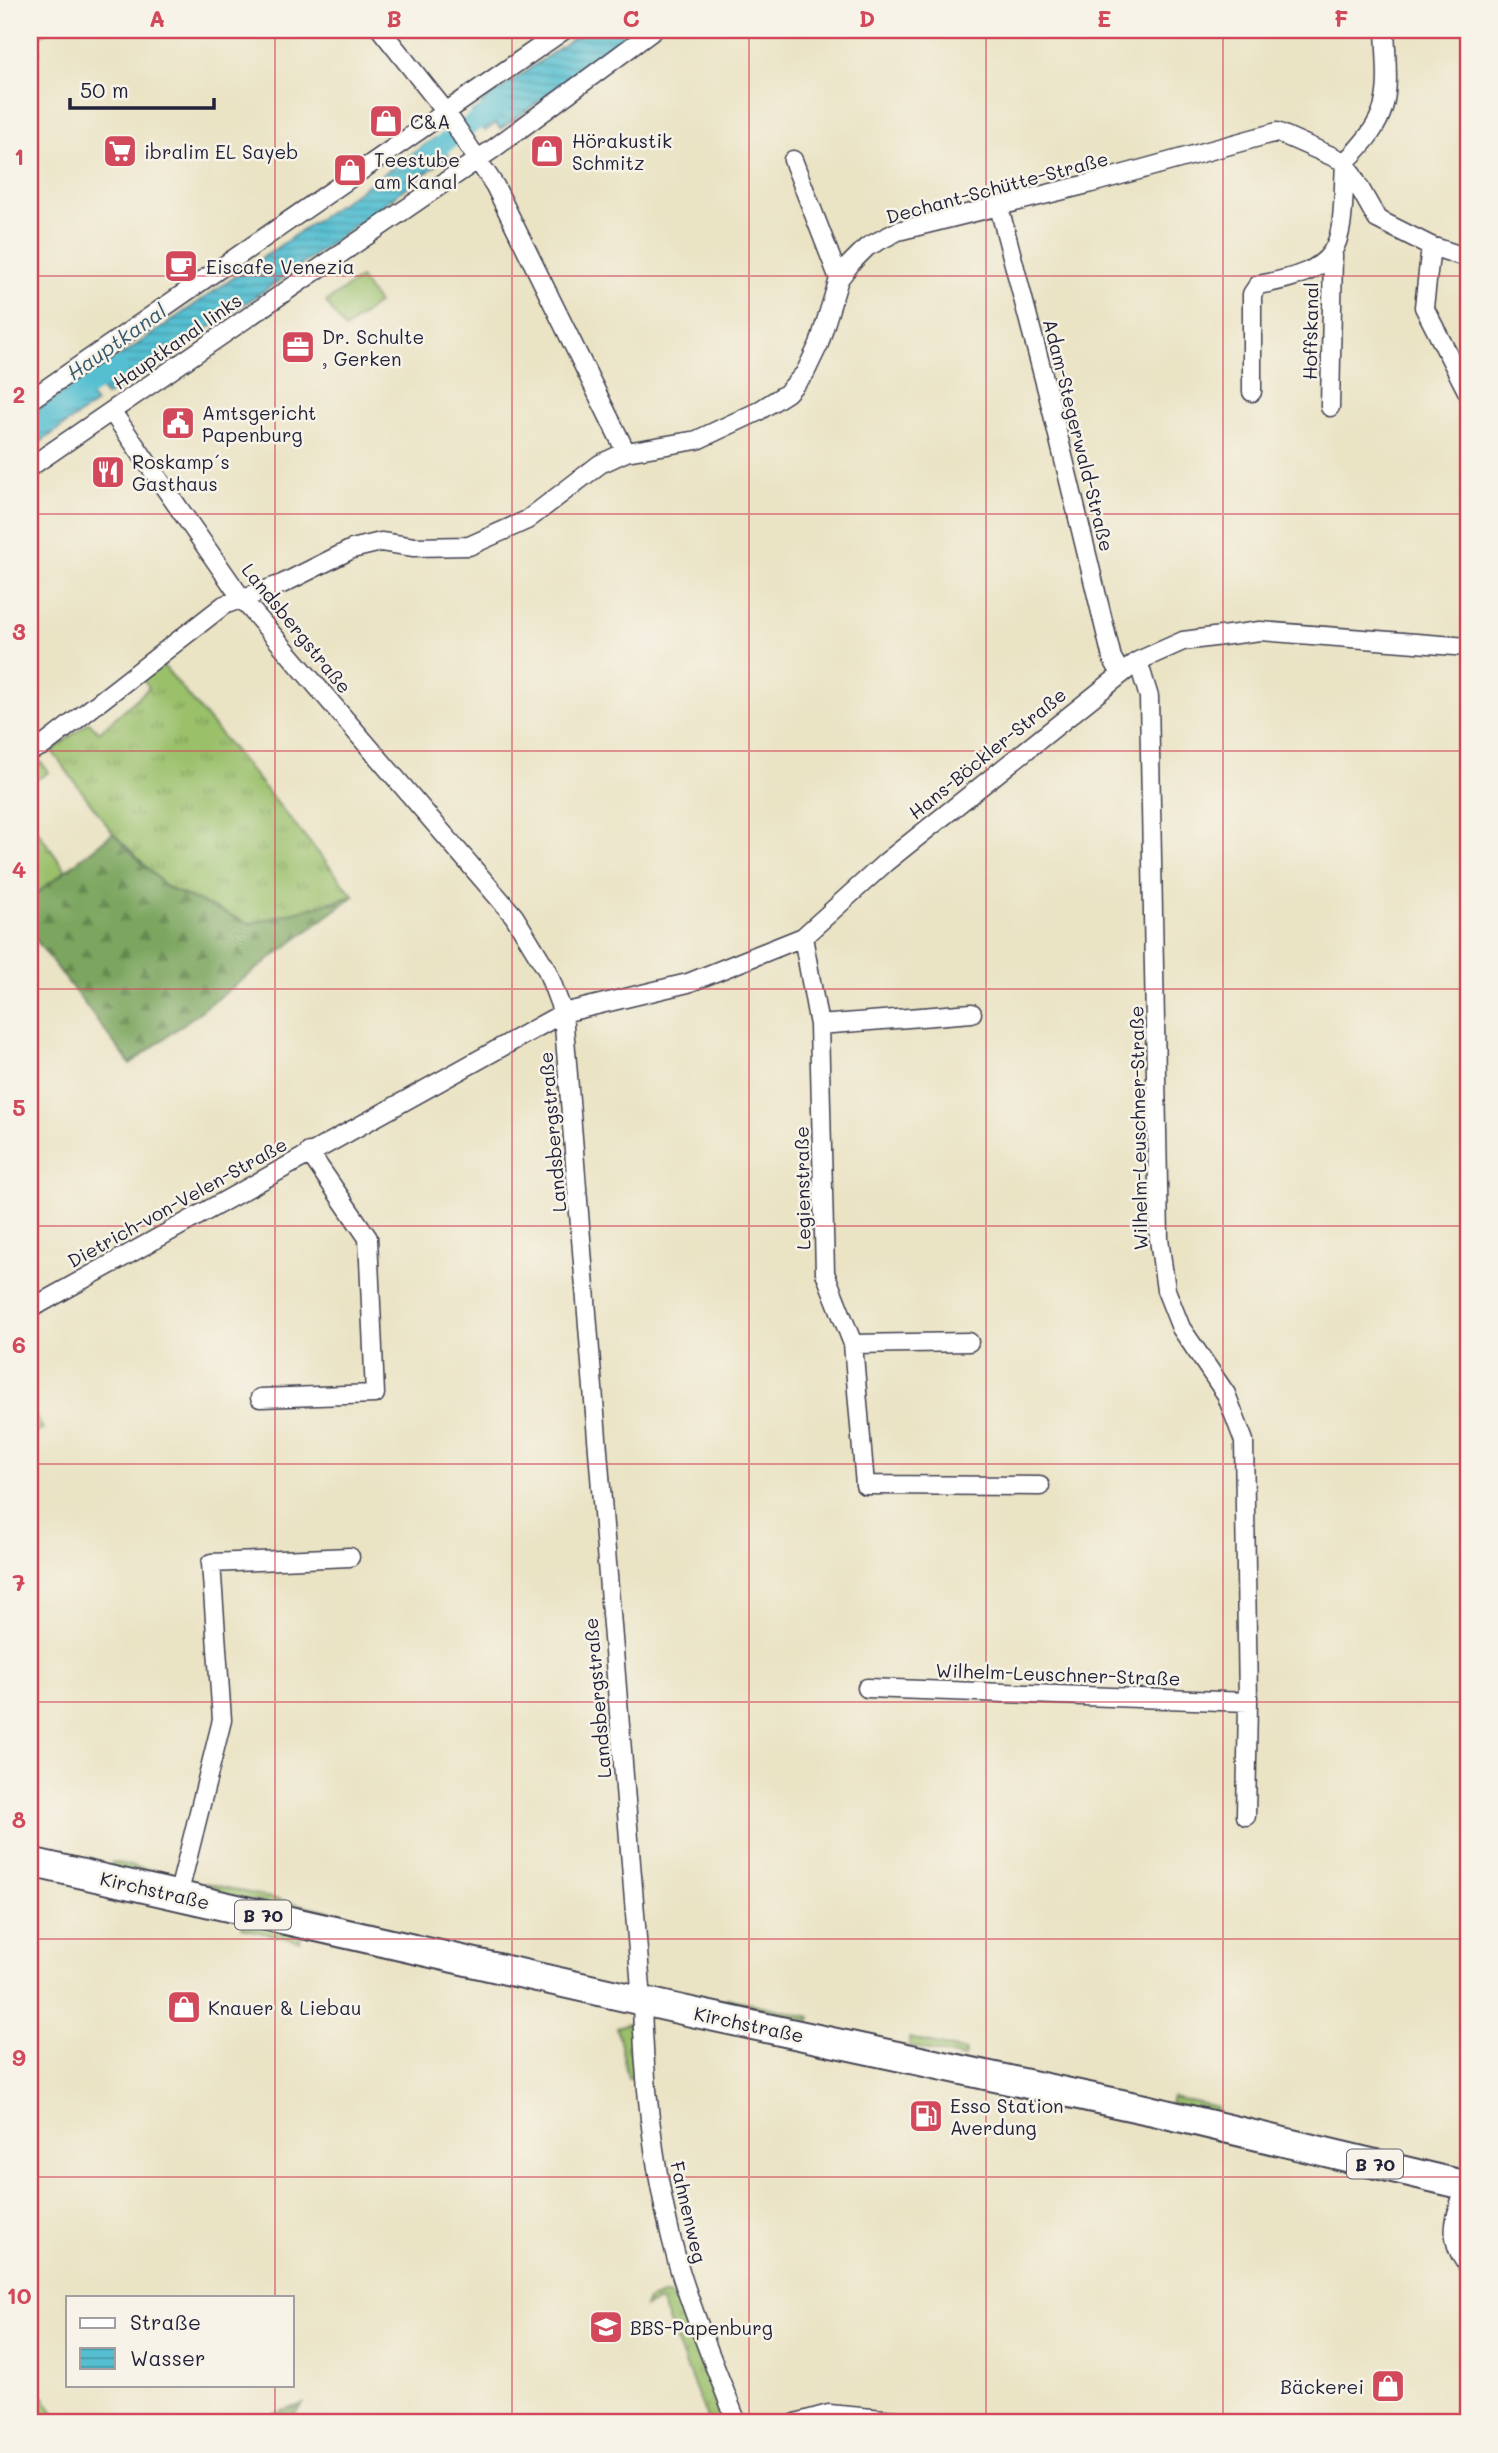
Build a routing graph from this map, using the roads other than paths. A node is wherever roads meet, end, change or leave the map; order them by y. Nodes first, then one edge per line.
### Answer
1 (381, 30) edge
2 (564, 30) edge
3 (654, 30) edge
4 (1385, 30) edge
5 (450, 118) junction
6 (478, 159) junction
7 (793, 160) dead end
8 (1345, 162) junction
9 (999, 207) junction
10 (1431, 246) junction
11 (1333, 256) junction
12 (1468, 258) edge
13 (839, 279) junction
14 (1252, 393) dead end
15 (1468, 393) edge
16 (30, 400) edge
17 (1330, 407) dead end
18 (112, 412) junction
19 (625, 452) junction
20 (30, 467) edge
21 (242, 599) junction
22 (1468, 647) edge
23 (1138, 662) junction
24 (1120, 673) junction
25 (30, 751) edge
26 (803, 937) junction
27 (563, 1013) junction
28 (972, 1013) dead end
29 (819, 1026) junction
30 (309, 1152) junction
31 (30, 1310) edge
32 (969, 1342) dead end
33 (853, 1343) junction
34 (260, 1398) dead end
35 (1040, 1486) dead end
36 (350, 1557) dead end
37 (867, 1688) dead end
38 (1248, 1702) junction
39 (1246, 1816) dead end
40 (30, 1862) edge
41 (178, 1896) junction
42 (642, 2001) junction
43 (1467, 2182) edge
44 (1468, 2266) edge
45 (737, 2423) edge
46 (796, 2423) edge
47 (926, 2423) edge

1 - 5 street
2 - 5 street
3 - 6 street, Hauptkanal links
4 - 8 street
5 - 6 street
5 - 16 street
6 - 18 street, Hauptkanal links
6 - 19 street
7 - 13 street
8 - 9 street, Dechant-Schütte-Straße
8 - 10 street
8 - 11 street, Hoffskanal
9 - 13 street, Dechant-Schütte-Straße
9 - 24 street, Adam-Stegerwald-Straße
10 - 12 street
10 - 15 street
11 - 14 street, Hoffskanal
11 - 17 street, Hoffskanal
13 - 19 street, Dechant-Schütte-Straße
18 - 20 street, Hauptkanal links
18 - 21 street, Landsbergstraße
19 - 21 street, Dechant-Schütte-Straße
21 - 25 street, Dechant-Schütte-Straße
21 - 27 street, Landsbergstraße
22 - 23 street, Hans-Böckler-Straße
23 - 24 street, Hans-Böckler-Straße
23 - 38 street, Wilhelm-Leuschner-Straße
24 - 26 street, Hans-Böckler-Straße
26 - 27 street, Hans-Böckler-Straße
26 - 29 street, Legienstraße
27 - 30 street, Dietrich-von-Velen-Straße
27 - 42 street, Landsbergstraße
28 - 29 street
29 - 33 street, Legienstraße
30 - 31 street, Dietrich-von-Velen-Straße
30 - 34 street, Dietrich-von-Velen-Straße
32 - 33 street
33 - 35 street, Legienstraße
36 - 41 street
37 - 38 street, Wilhelm-Leuschner-Straße
38 - 39 street, Wilhelm-Leuschner-Straße
40 - 41 main road, Kirchstraße / B 70
41 - 42 main road, Kirchstraße / B 70
42 - 43 main road, Kirchstraße / B 70
42 - 45 street, Fahnenweg
43 - 44 street
46 - 47 street

